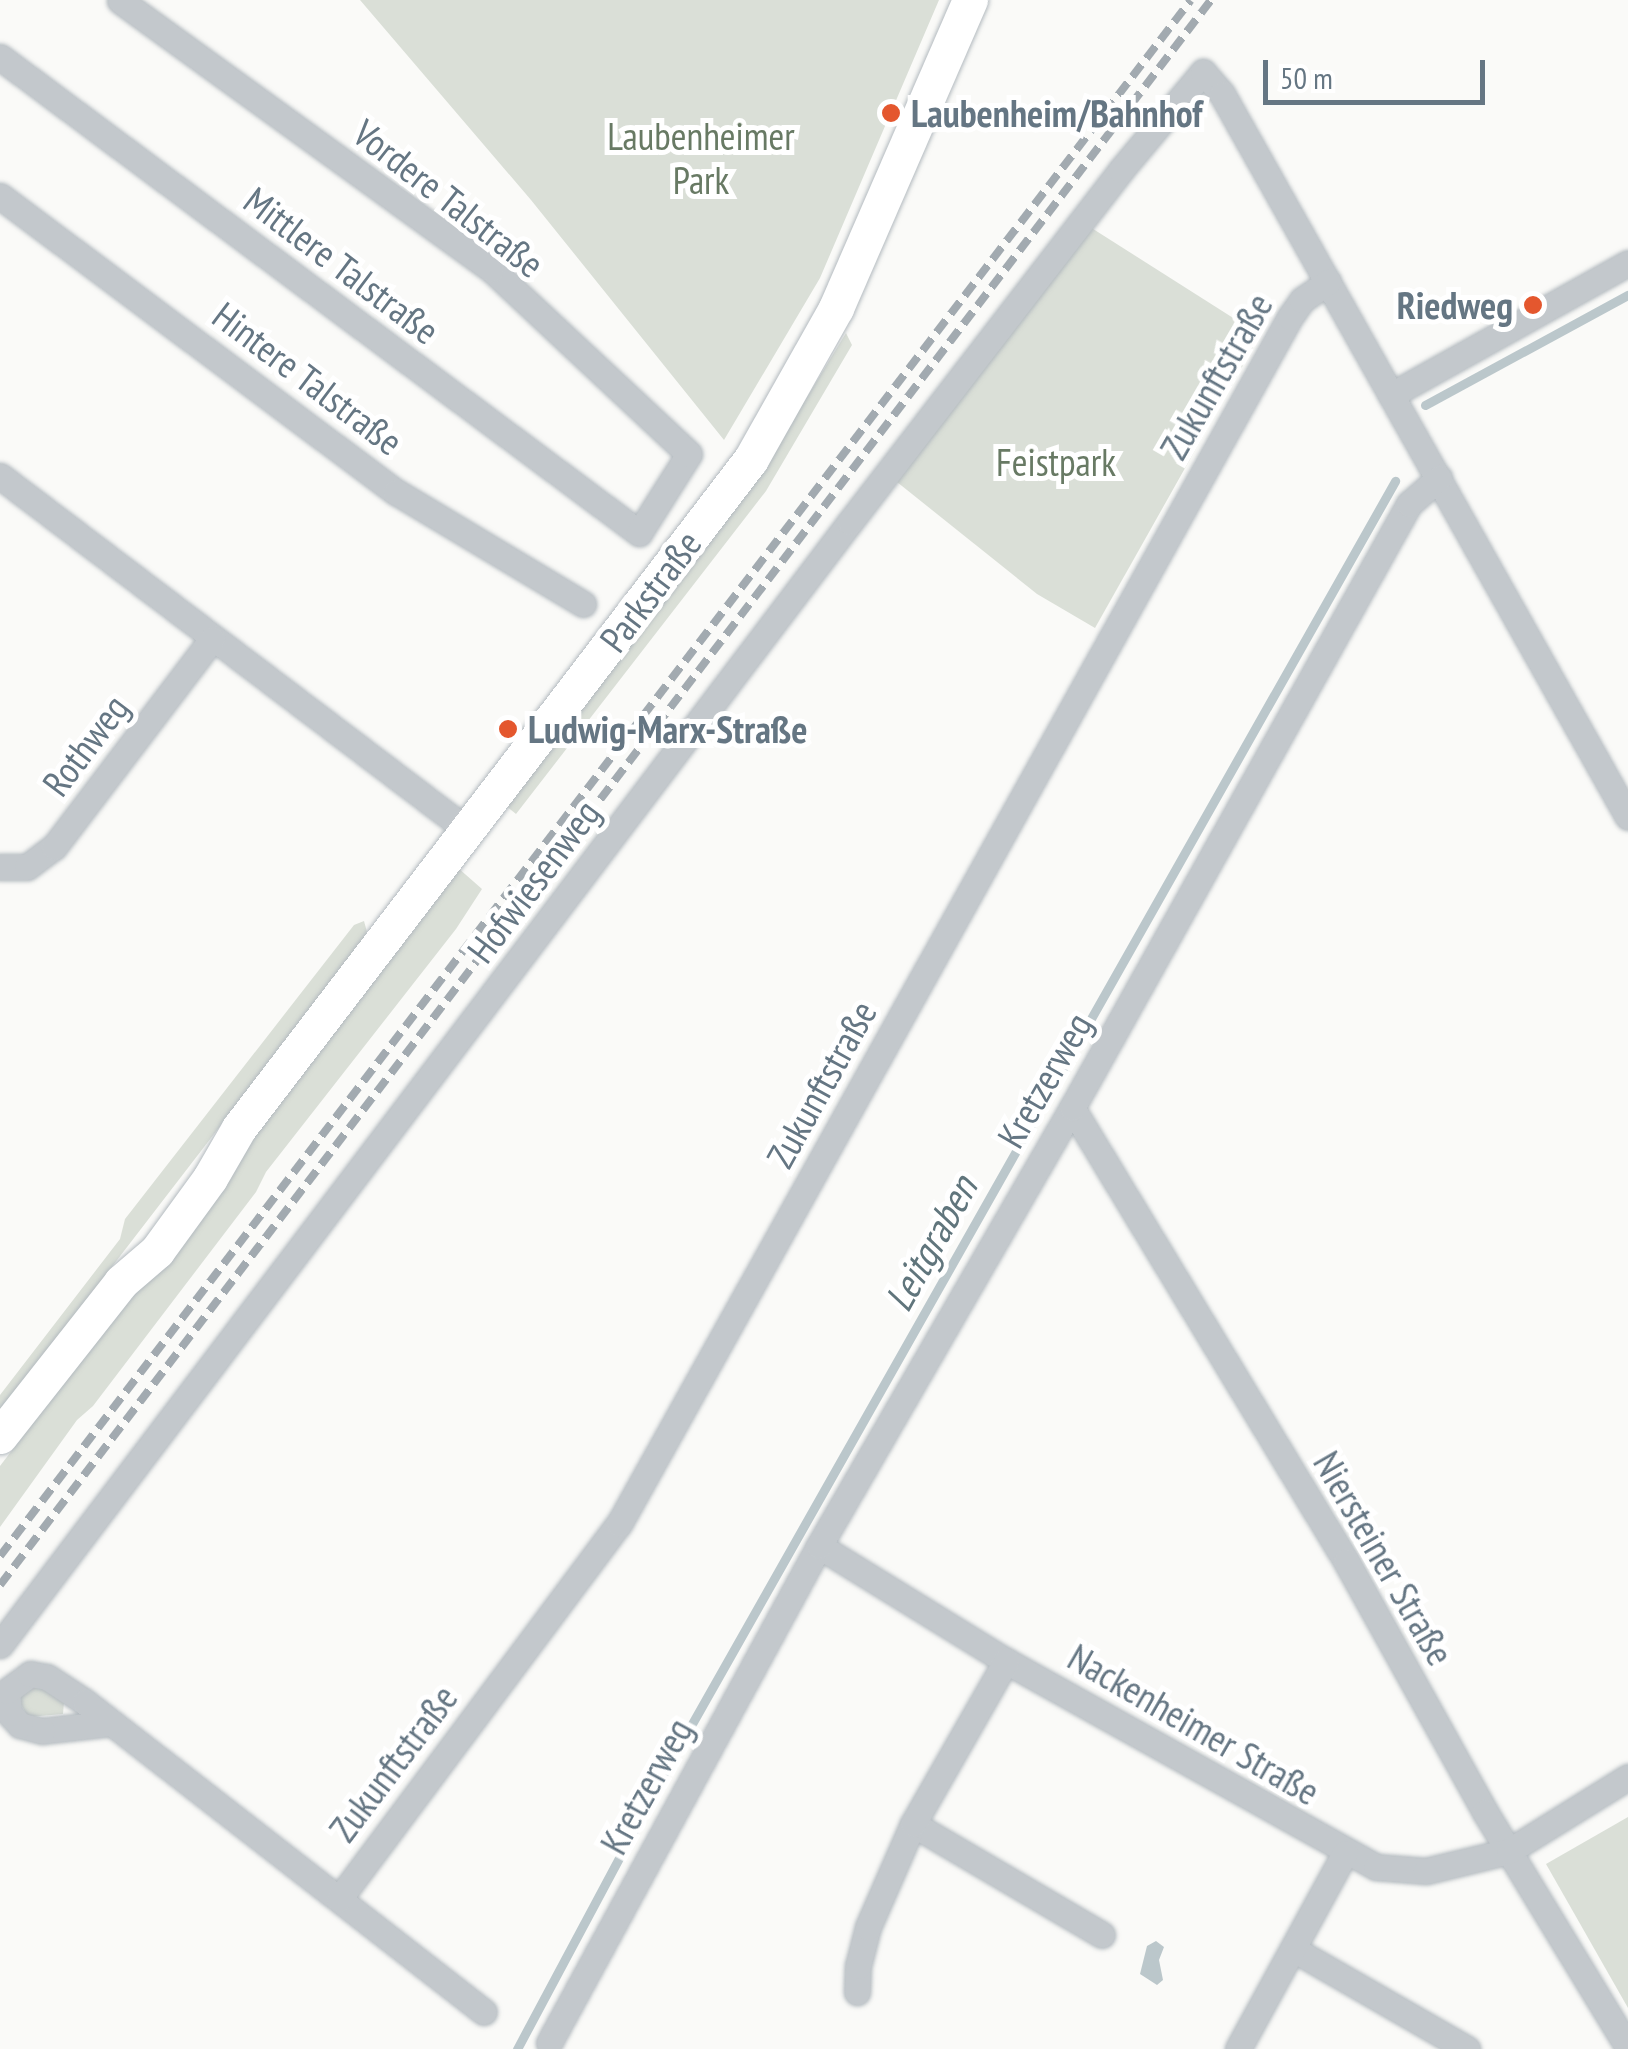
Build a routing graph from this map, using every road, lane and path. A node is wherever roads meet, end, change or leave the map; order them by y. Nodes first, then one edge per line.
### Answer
1 (120, 0) edge
2 (970, 0) edge
3 (0, 57) edge
4 (0, 196) edge
5 (1628, 263) edge
6 (1328, 282) junction
7 (1391, 395) junction
8 (0, 476) edge
9 (1438, 478) junction
10 (638, 534) joint
11 (583, 604) dead end
12 (212, 639) junction
13 (1628, 817) edge
14 (466, 830) junction
15 (0, 868) edge
16 (1072, 1108) junction
17 (0, 1436) edge
18 (819, 1546) junction
19 (0, 1645) edge
20 (1006, 1661) junction
21 (9, 1672) edge
22 (111, 1723) junction
23 (1628, 1777) edge
24 (913, 1824) junction
25 (1510, 1851) junction
26 (1345, 1854) junction
27 (339, 1898) junction
28 (1102, 1935) dead end
29 (1293, 1949) junction
30 (858, 1992) dead end
31 (484, 2012) dead end
32 (549, 2043) dead end
33 (1628, 2047) edge
34 (1238, 2049) edge
35 (1466, 2049) edge

1 - 10 street, Vordere Talstraße
2 - 14 main road, Parkstraße
3 - 10 street, Mittlere Talstraße
4 - 11 street, Hintere Talstraße
5 - 7 street
6 - 7 street
6 - 19 street, Hofwiesenweg
6 - 27 street, Zukunftstraße
7 - 9 street
8 - 12 street
9 - 13 street
9 - 16 street, Kretzerweg
12 - 14 street
12 - 15 street, Rothweg
14 - 17 main road, Parkstraße
16 - 18 street, Kretzerweg
16 - 25 street, Niersteiner Straße
18 - 20 street, Nackenheimer Straße
18 - 32 street, Kretzerweg
20 - 24 street, Nackenheimer Straße
20 - 26 street, Nackenheimer Straße
21 - 22 street, Zukunftstraße
21 - 22 street, Zukunftstraße
22 - 27 street, Zukunftstraße
23 - 25 street, Nackenheimer Straße
24 - 28 street
24 - 30 street, Nackenheimer Straße
25 - 26 street, Nackenheimer Straße
25 - 33 street, Niersteiner Straße
26 - 29 street
27 - 31 street, Zukunftstraße
29 - 34 street
29 - 35 street

